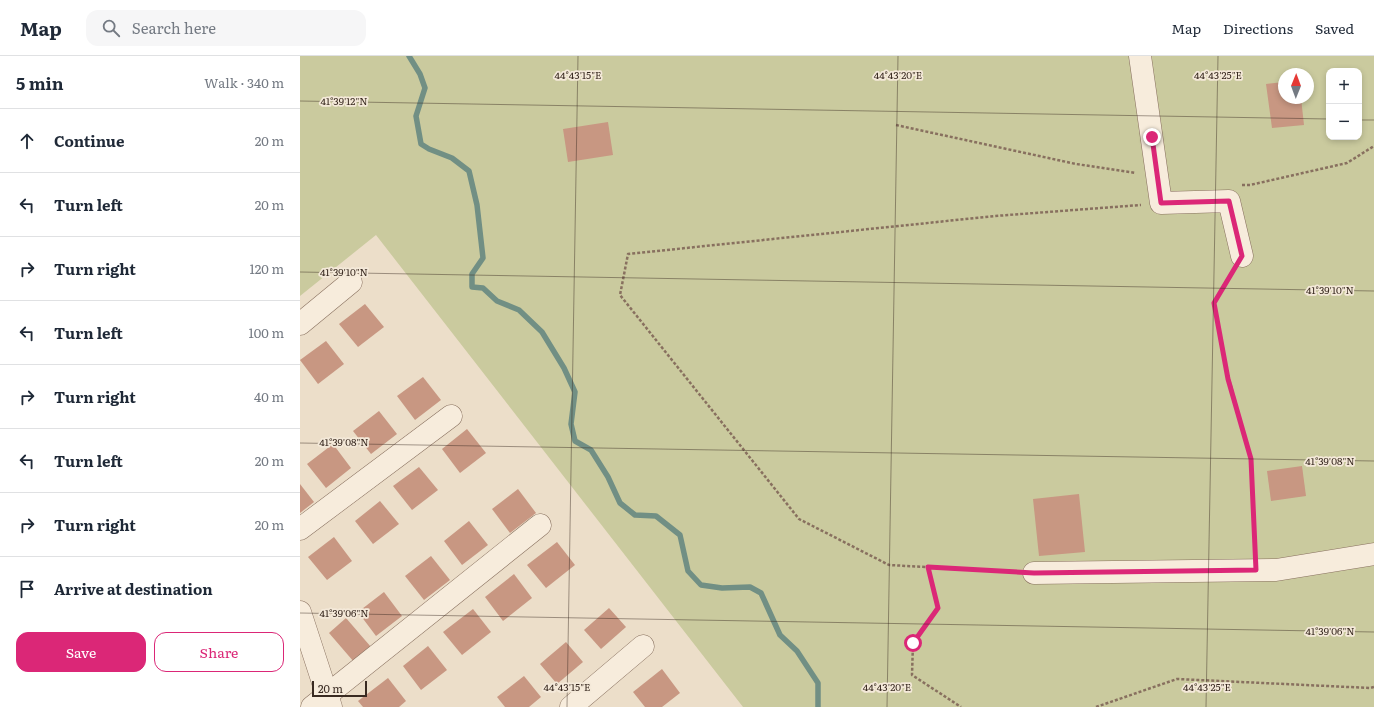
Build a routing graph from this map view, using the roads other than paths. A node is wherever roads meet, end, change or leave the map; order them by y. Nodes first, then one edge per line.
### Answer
1 (1140, 56) edge
2 (1242, 256) road end
3 (351, 282) dead end
4 (300, 324) edge
5 (451, 416) dead end
6 (540, 525) dead end
7 (300, 529) edge
8 (1374, 554) edge
9 (1034, 573) road end
10 (300, 612) edge
11 (643, 646) dead end
12 (324, 703) edge
13 (572, 707) edge

1 - 2 street
3 - 4 street
5 - 7 street
6 - 12 street
8 - 9 street
10 - 12 street
11 - 13 street

